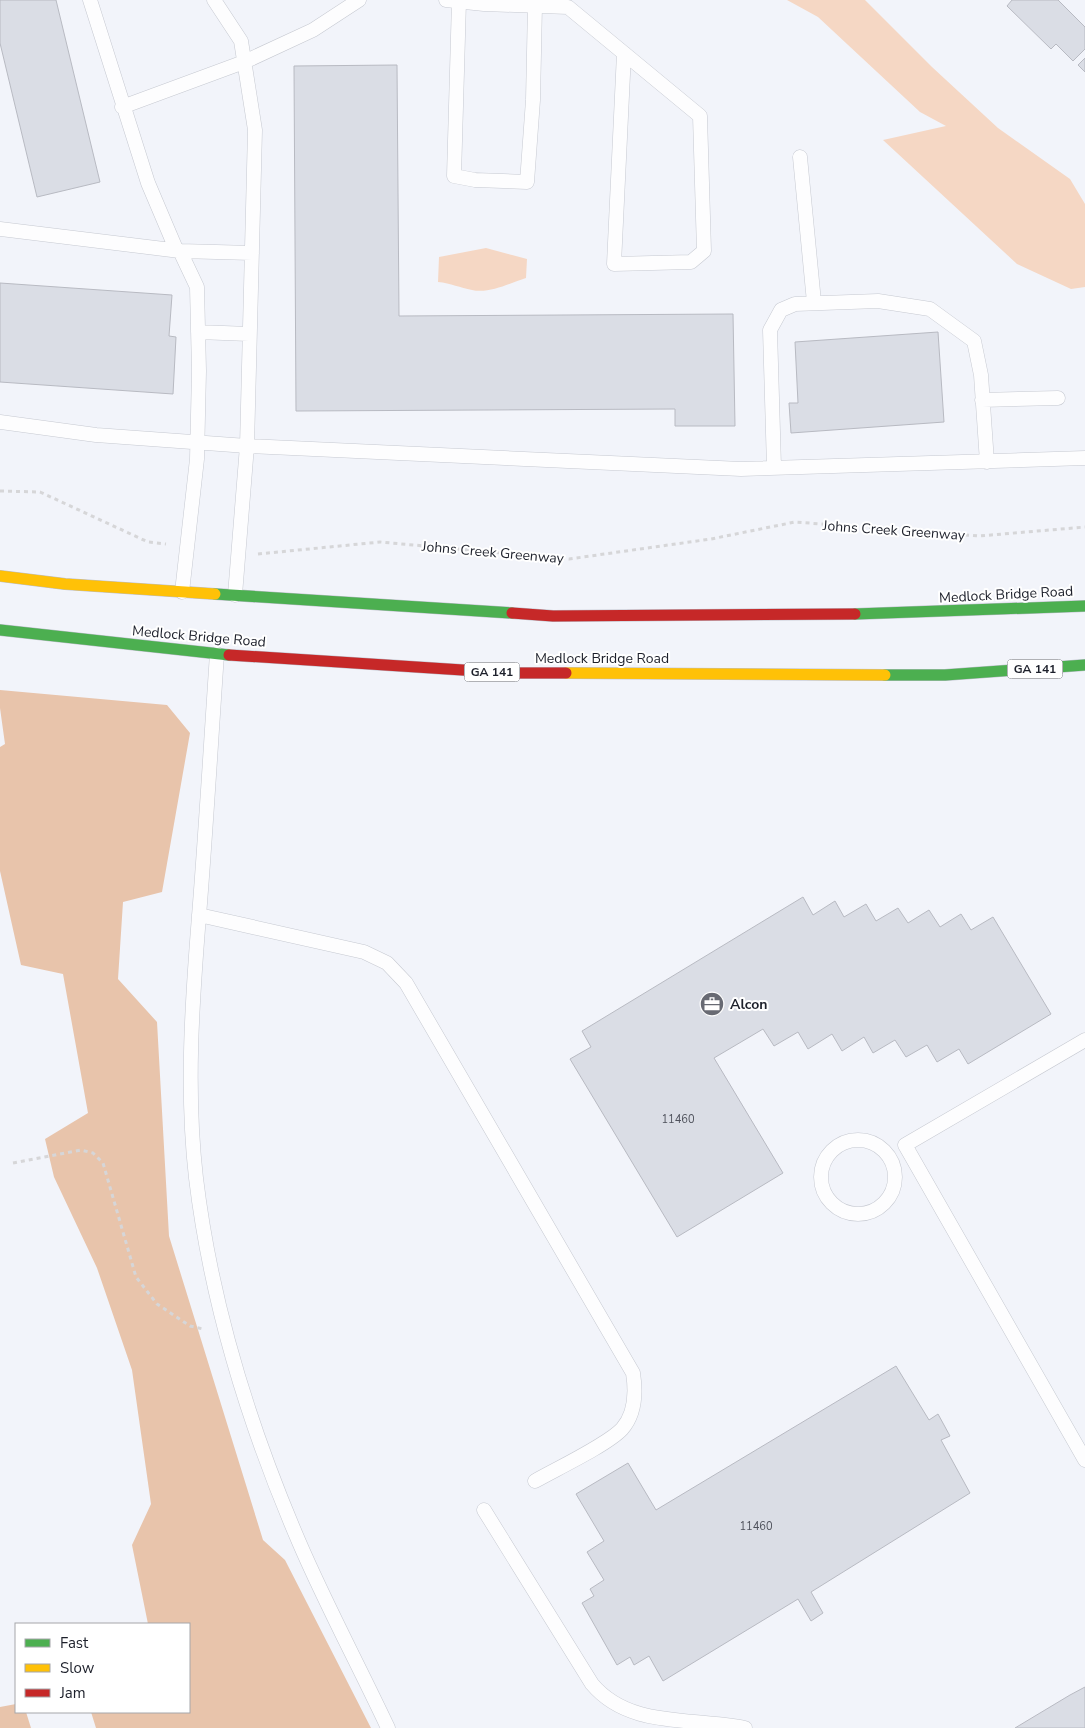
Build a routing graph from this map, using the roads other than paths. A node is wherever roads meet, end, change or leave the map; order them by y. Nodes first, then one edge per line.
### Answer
1 (90, 0) edge
2 (214, 0) edge
3 (359, 0) edge
4 (453, 1) edge
5 (535, 5) junction
6 (624, 53) junction
7 (244, 62) junction
8 (122, 107) junction
9 (800, 156) dead end
10 (0, 228) edge
11 (180, 251) junction
12 (252, 253) junction
13 (814, 302) junction
14 (198, 332) junction
15 (249, 334) junction
16 (1058, 398) dead end
17 (982, 400) junction
18 (0, 422) edge
19 (197, 442) junction
20 (247, 446) junction
21 (1085, 458) edge
22 (987, 462) junction
23 (774, 467) junction
24 (0, 576) edge
25 (182, 592) junction
26 (236, 595) junction
27 (1085, 606) edge
28 (0, 630) edge
29 (217, 654) junction
30 (1085, 665) edge
31 (199, 915) junction
32 (1083, 1045) edge
33 (905, 1145) junction
34 (888, 1154) junction
35 (1085, 1460) edge
36 (535, 1481) dead end
37 (484, 1510) dead end
38 (388, 1728) edge
39 (745, 1728) edge

1 - 8 lane
2 - 7 lane
3 - 7 lane
4 - 5 lane
4 - 5 lane
5 - 6 lane
6 - 6 lane
7 - 8 lane
7 - 12 lane
8 - 11 lane
9 - 13 lane
10 - 11 lane
11 - 12 lane
11 - 14 lane
12 - 15 lane
13 - 17 lane
13 - 23 lane
14 - 15 lane
14 - 19 lane
15 - 20 lane
16 - 17 lane
17 - 22 lane
18 - 19 lane
19 - 20 lane
19 - 25 lane
20 - 23 lane
20 - 26 lane
21 - 22 lane
22 - 23 lane
24 - 25 highway, Medlock Bridge Road
25 - 26 highway, Medlock Bridge Road
26 - 27 highway, Medlock Bridge Road
28 - 29 highway, Medlock Bridge Road / GA 141
29 - 30 highway, Medlock Bridge Road / GA 141
29 - 31 lane
31 - 36 lane
31 - 38 lane
32 - 33 lane
33 - 34 lane
33 - 35 lane
34 - 34 lane
37 - 39 lane

